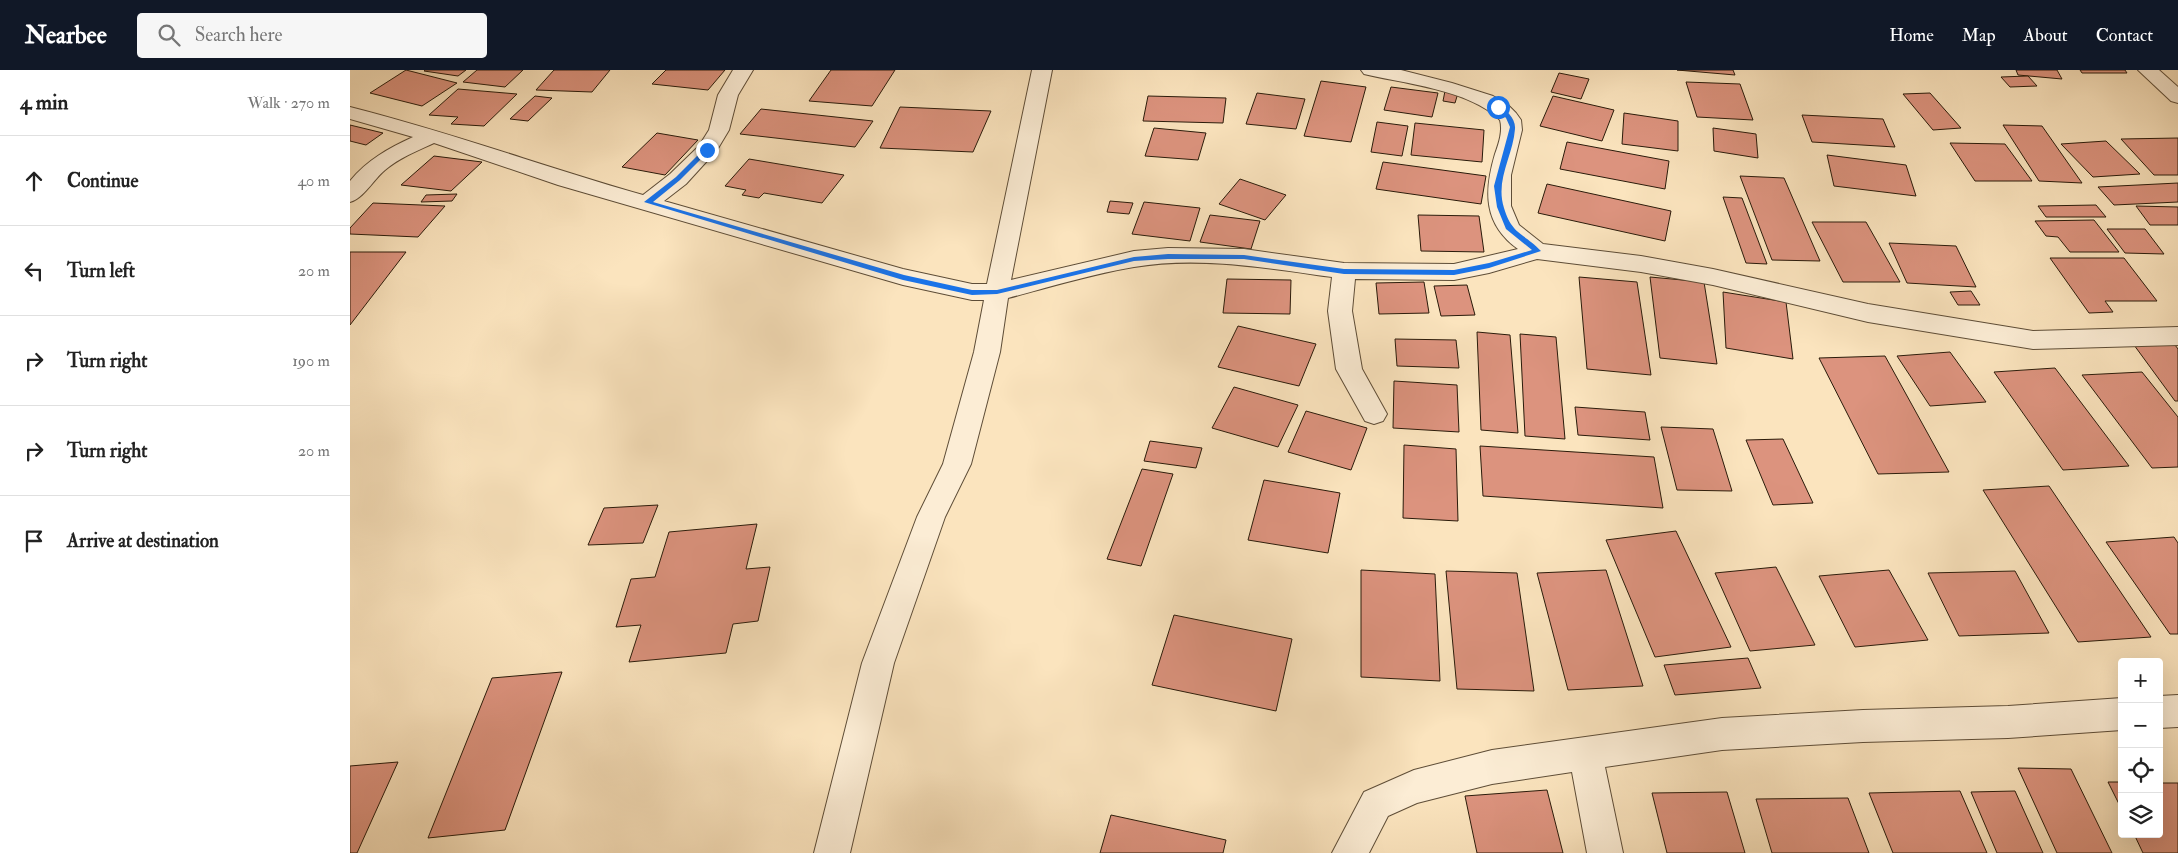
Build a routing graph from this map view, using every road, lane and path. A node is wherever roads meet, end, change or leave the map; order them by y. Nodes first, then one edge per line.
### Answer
1 (743, 70) edge
2 (1042, 70) edge
3 (1371, 70) edge
4 (2148, 70) edge
5 (2175, 92) edge
6 (350, 112) edge
7 (433, 136) junction
8 (350, 195) edge
9 (648, 202) junction
10 (1537, 251) junction
11 (1344, 271) junction
12 (997, 292) junction
13 (2178, 336) edge
14 (1374, 414) dead end
15 (2178, 711) edge
16 (2163, 712) edge
17 (2118, 714) edge
18 (1585, 754) junction
19 (832, 853) edge
20 (1350, 853) edge
21 (1605, 853) edge

1 - 9 street
2 - 12 street
3 - 10 street
4 - 5 street
6 - 7 street
7 - 8 street
7 - 9 street
9 - 12 street
10 - 11 street
10 - 13 street
11 - 12 street
11 - 14 street
12 - 19 street
15 - 16 street
17 - 18 street
18 - 20 street
18 - 21 street

